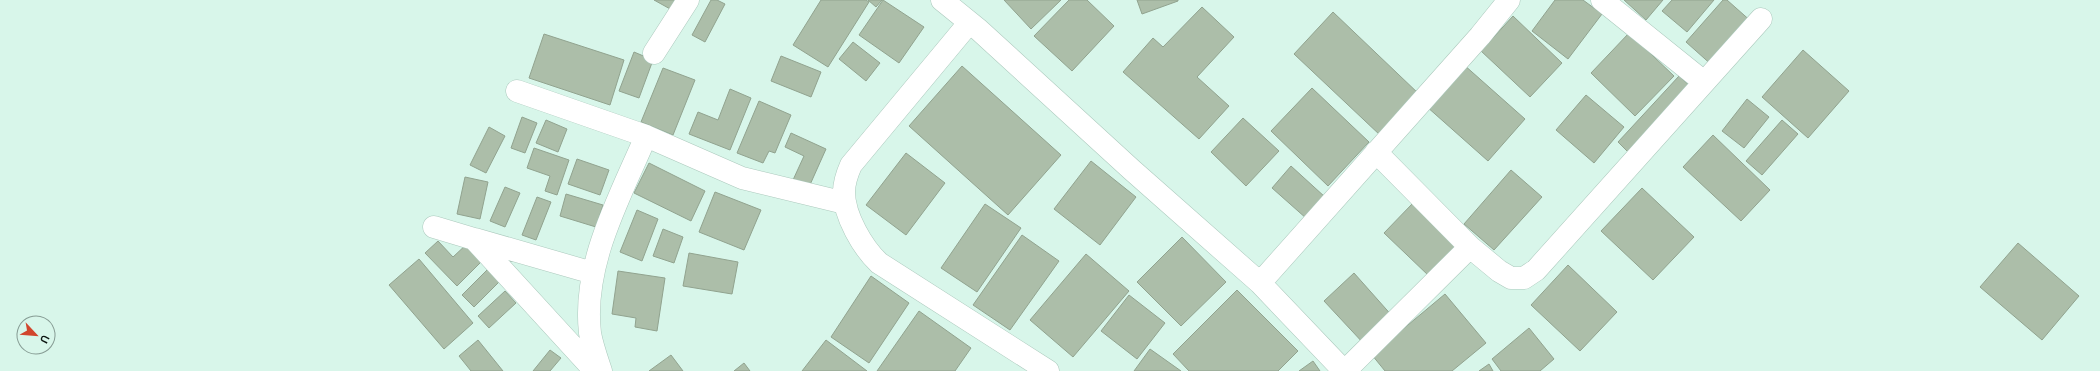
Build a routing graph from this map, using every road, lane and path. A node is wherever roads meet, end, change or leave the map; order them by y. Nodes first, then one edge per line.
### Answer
1 (688, 0) edge
2 (942, 0) edge
3 (1510, 0) edge
4 (1602, 0) edge
5 (1761, 19) dead end
6 (969, 22) junction
7 (654, 53) dead end
8 (1704, 82) junction
9 (517, 91) dead end
10 (646, 136) junction
11 (1376, 152) junction
12 (845, 204) junction
13 (434, 227) dead end
14 (474, 239) junction
15 (1470, 247) junction
16 (593, 273) junction
17 (1260, 283) junction
18 (595, 371) edge
19 (601, 371) edge
20 (1048, 371) edge
21 (1344, 371) edge

1 - 7 street
2 - 6 street
3 - 11 street
4 - 8 street
5 - 8 street
6 - 12 street
6 - 17 street
8 - 15 street
9 - 10 street
10 - 12 street
10 - 16 street
11 - 15 street
11 - 17 street
12 - 20 street
13 - 14 street
14 - 16 street
14 - 18 street
15 - 21 street
16 - 19 street
17 - 21 street

